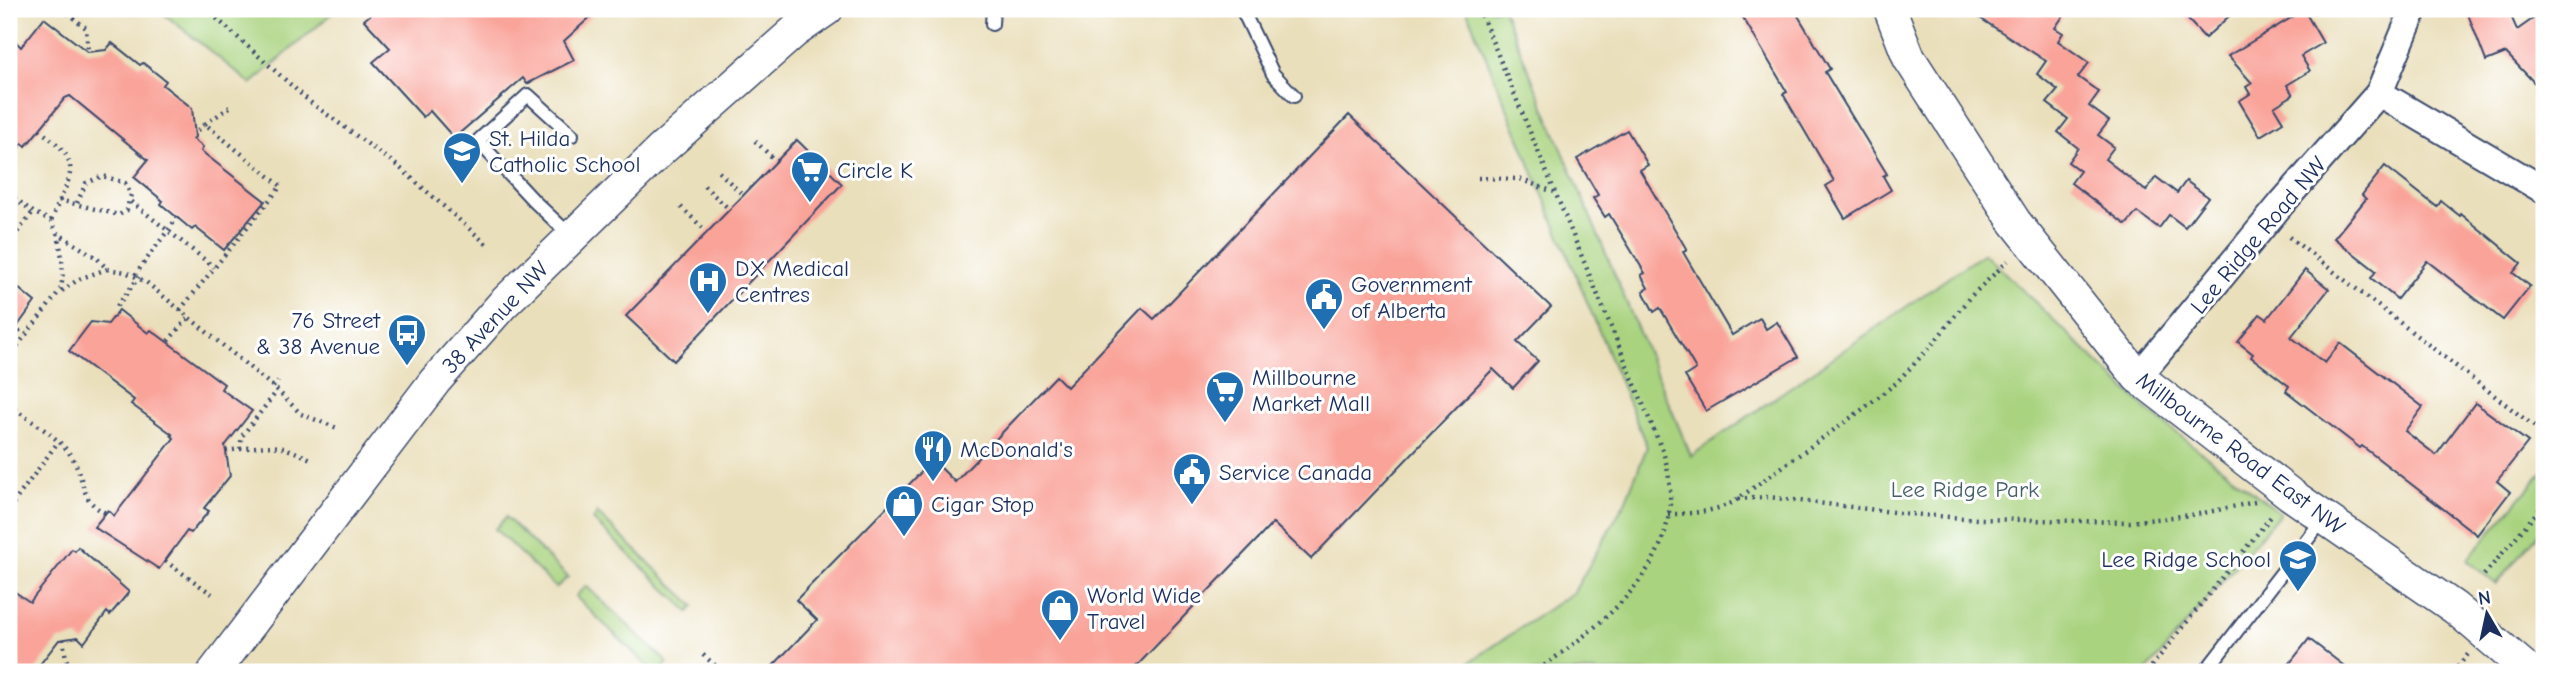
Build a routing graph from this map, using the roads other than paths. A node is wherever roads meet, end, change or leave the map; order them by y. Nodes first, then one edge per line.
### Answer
1 (827, 9) edge
2 (993, 9) edge
3 (1242, 9) edge
4 (1891, 9) edge
5 (2414, 9) edge
6 (992, 24) dead end
7 (2379, 93) junction
8 (1294, 96) dead end
9 (572, 135) dead end
10 (2542, 189) dead end
11 (572, 237) junction
12 (2138, 377) junction
13 (2324, 518) junction
14 (214, 672) edge
15 (2205, 672) edge
16 (2530, 672) edge

1 - 11 street, 38 Avenue NW
2 - 6 lane
3 - 8 lane
4 - 12 street, Millbourne Road East NW
5 - 7 street, Lee Ridge Road NW
7 - 10 street
7 - 12 street, Lee Ridge Road NW
9 - 11 lane
11 - 14 street, 38 Avenue NW
12 - 13 street, Millbourne Road East NW
13 - 15 lane
13 - 16 street, Millbourne Road East NW

